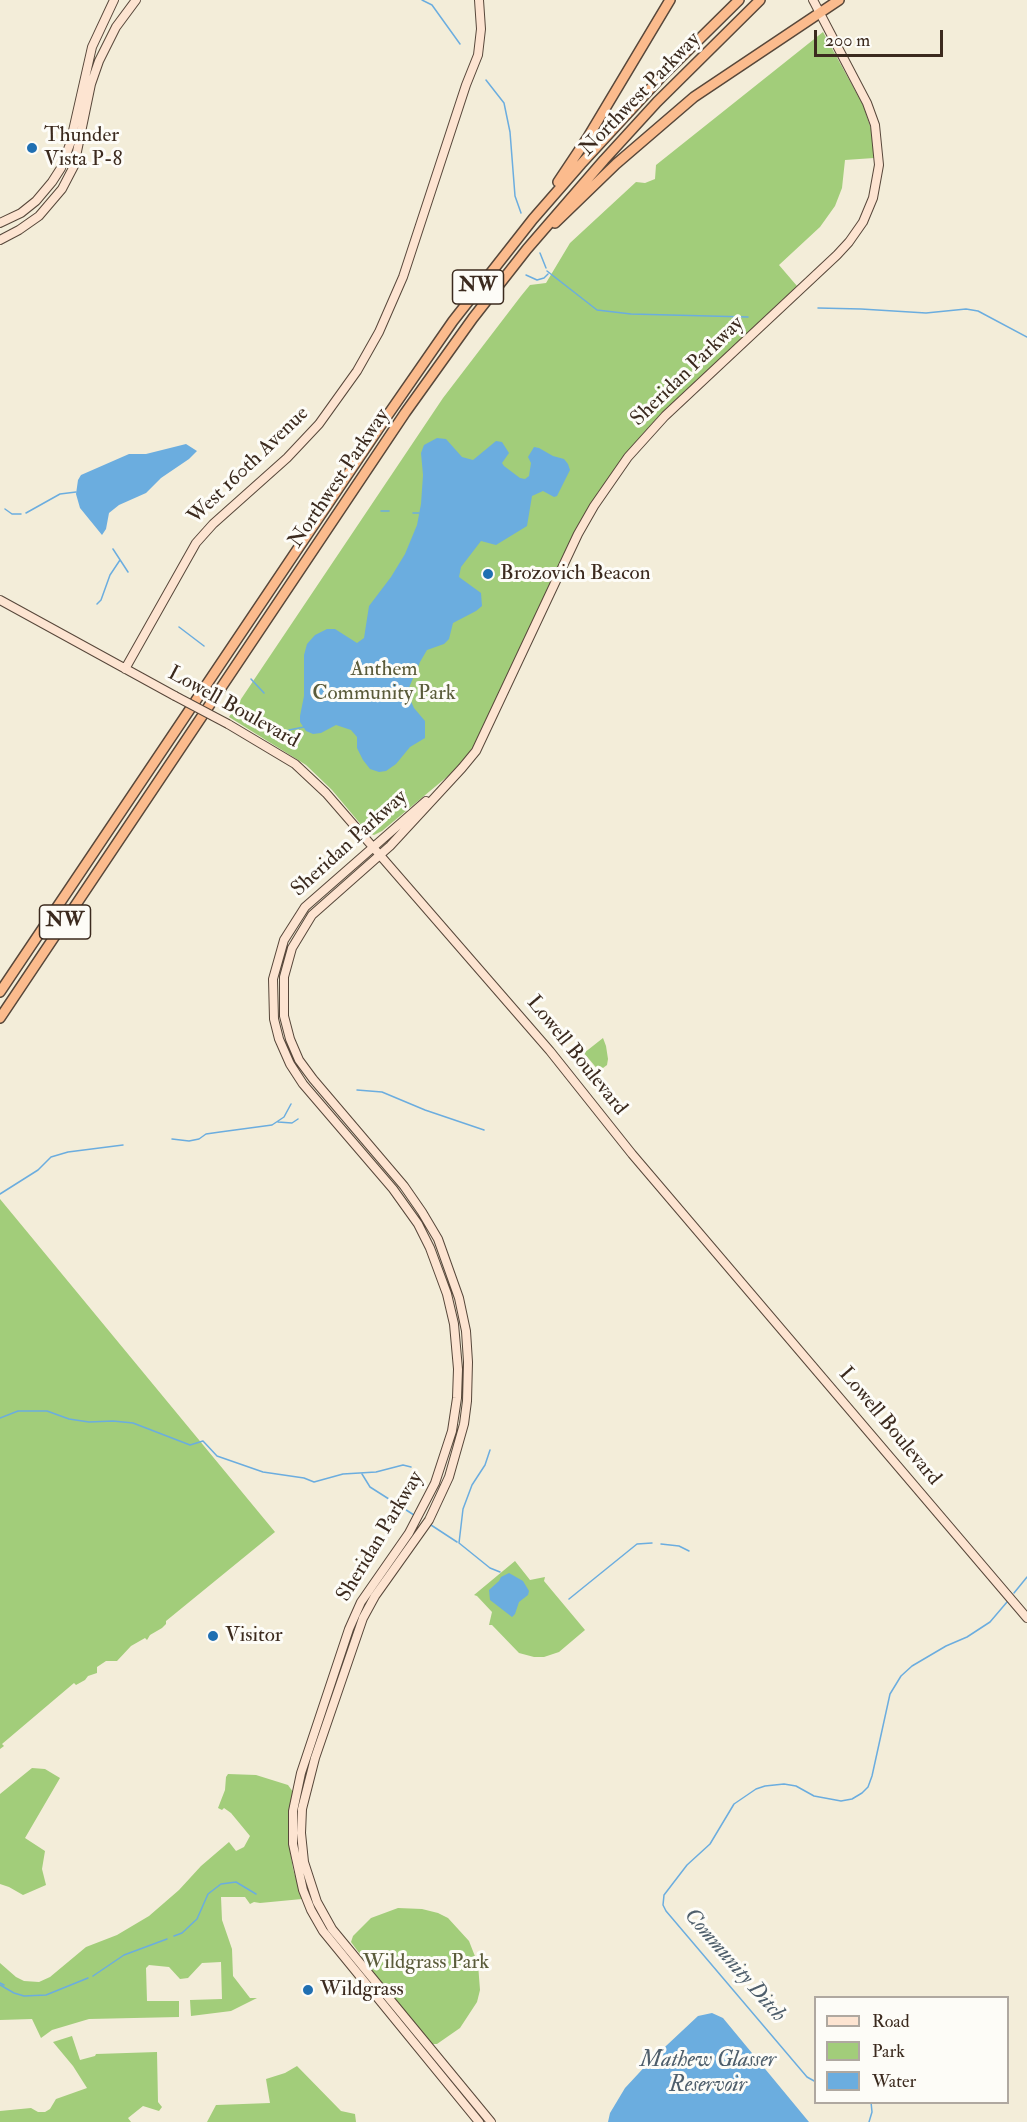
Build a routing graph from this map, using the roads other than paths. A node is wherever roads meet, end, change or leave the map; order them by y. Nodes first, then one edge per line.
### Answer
1 (114, 0) edge
2 (136, 0) edge
3 (479, 0) edge
4 (670, 0) edge
5 (739, 0) edge
6 (760, 0) edge
7 (813, 0) edge
8 (839, 0) edge
9 (820, 13) junction
10 (533, 219) junction
11 (0, 223) edge
12 (0, 240) edge
13 (516, 263) junction
14 (0, 600) edge
15 (0, 606) edge
16 (19, 611) junction
17 (125, 669) junction
18 (452, 778) junction
19 (372, 848) junction
20 (379, 855) junction
21 (0, 992) edge
22 (0, 1018) edge
23 (1027, 1618) edge
24 (479, 2122) edge
25 (491, 2122) edge

1 - 11 main road
2 - 12 main road
3 - 17 main road, West 160th Avenue
4 - 10 highway
5 - 10 highway, Northwest Parkway / NW
6 - 13 highway, Northwest Parkway / NW
7 - 9 main road, Sheridan Parkway
8 - 9 highway
9 - 13 highway
9 - 18 main road, Sheridan Parkway
10 - 21 highway, Northwest Parkway / NW
13 - 22 highway, Northwest Parkway / NW
14 - 16 main road, Lowell Boulevard
15 - 16 main road, Lowell Boulevard
16 - 17 main road, Lowell Boulevard
17 - 19 main road, Lowell Boulevard, bridge
18 - 19 main road, Sheridan Parkway
18 - 20 main road, Sheridan Parkway
19 - 20 main road, Lowell Boulevard
19 - 24 main road, Sheridan Parkway
20 - 23 main road, Lowell Boulevard
20 - 25 main road, Sheridan Parkway

